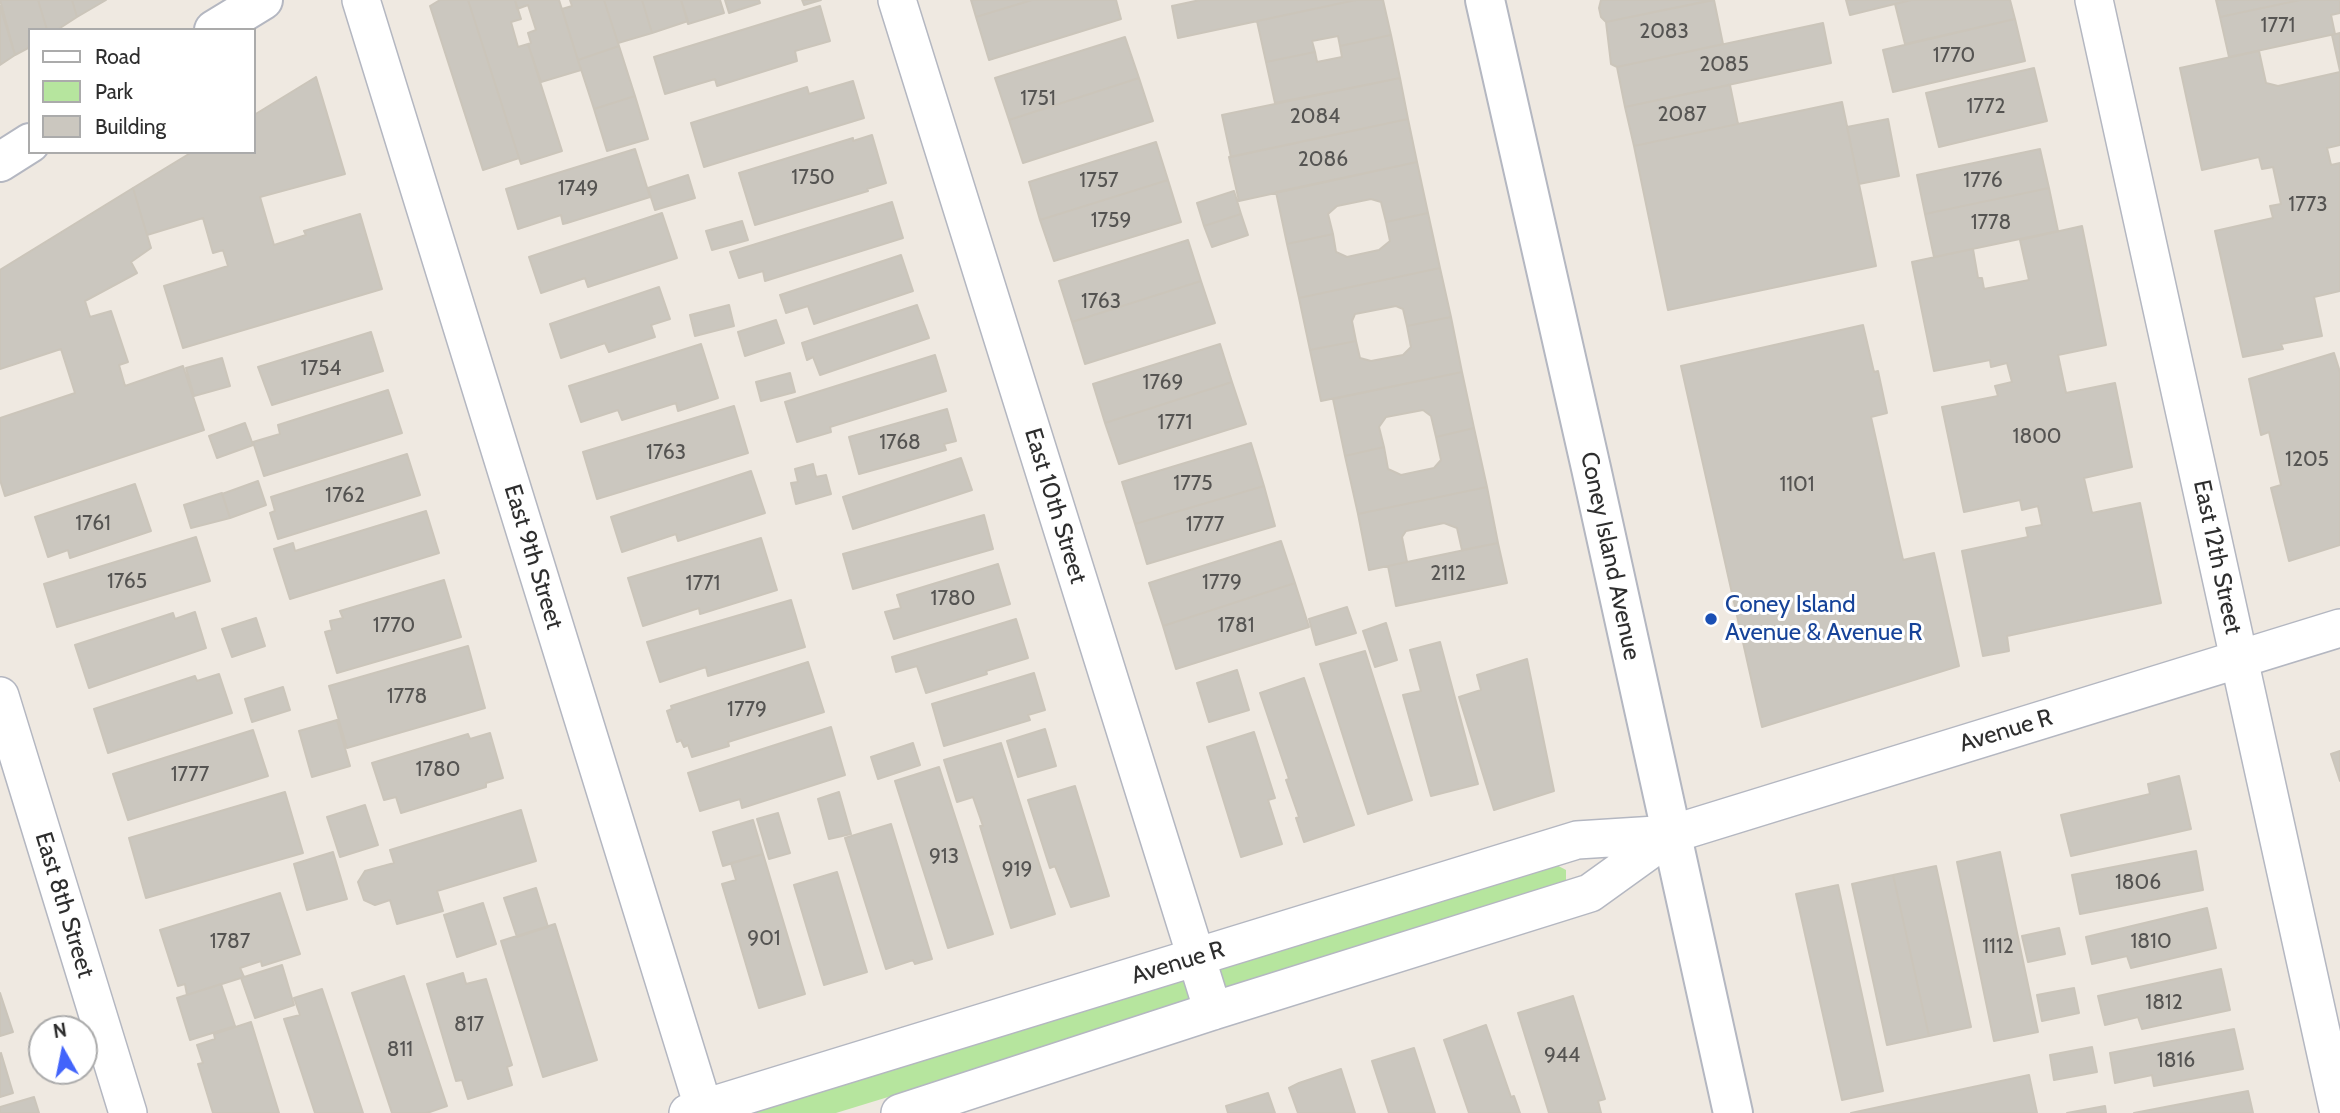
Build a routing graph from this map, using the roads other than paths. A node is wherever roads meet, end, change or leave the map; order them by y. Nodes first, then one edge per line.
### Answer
1 (262, 0) edge
2 (361, 0) edge
3 (897, 0) edge
4 (1485, 0) edge
5 (2094, 0) edge
6 (217, 28) edge
7 (28, 144) edge
8 (0, 162) edge
9 (2340, 628) edge
10 (2239, 659) junction
11 (0, 696) edge
12 (1672, 834) junction
13 (1197, 957) junction
14 (1213, 1012) junction
15 (699, 1112) edge
16 (128, 1113) edge
17 (900, 1113) edge
18 (1733, 1113) edge
19 (2339, 1113) edge

1 - 6 main road
2 - 15 street, East 9th Street
3 - 13 street, East 10th Street
4 - 12 main road, Coney Island Avenue
5 - 10 street, East 12th Street
7 - 8 main road
9 - 10 street, Avenue R
10 - 12 street, Avenue R
10 - 19 street, East 12th Street
11 - 16 street, East 8th Street
12 - 13 street, Avenue R
12 - 14 street, Avenue R
12 - 18 main road, Coney Island Avenue
13 - 14 street, East 10th Street
13 - 15 street, Avenue R
14 - 17 street, Avenue R

